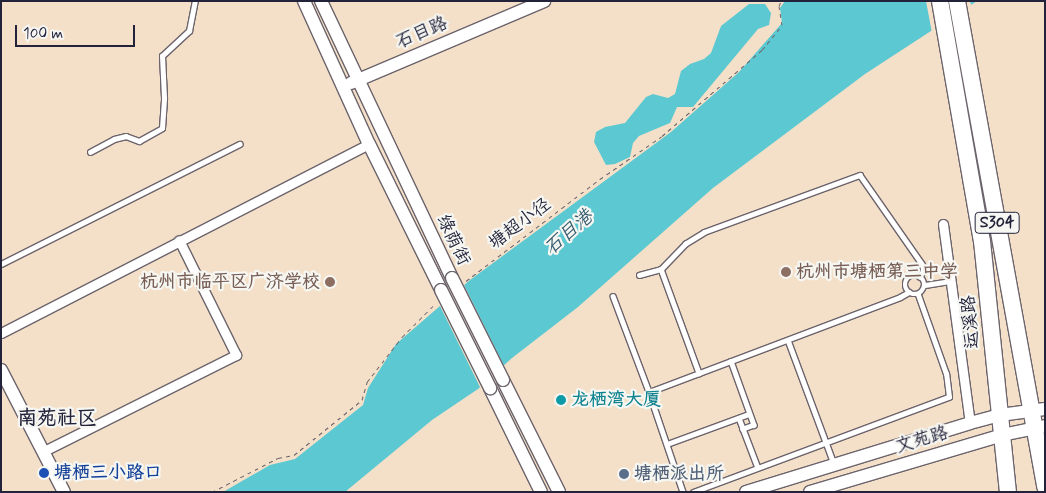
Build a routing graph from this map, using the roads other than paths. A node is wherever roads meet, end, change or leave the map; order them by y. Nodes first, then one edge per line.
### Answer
1 (195, 1) edge
2 (304, 1) edge
3 (321, 1) edge
4 (544, 1) edge
5 (940, 1) edge
6 (959, 9) edge
7 (357, 80) junction
8 (342, 86) junction
9 (240, 144) dead end
10 (369, 144) junction
11 (90, 152) dead end
12 (943, 224) dead end
13 (179, 240) junction
14 (1, 264) edge
15 (661, 269) junction
16 (639, 275) dead end
17 (920, 277) junction
18 (951, 281) junction
19 (925, 285) junction
20 (908, 292) junction
21 (918, 294) junction
22 (613, 296) dead end
23 (1, 333) edge
24 (788, 340) junction
25 (731, 361) junction
26 (1, 370) edge
27 (699, 373) junction
28 (649, 392) junction
29 (1038, 410) edge
30 (749, 414) junction
31 (1000, 415) junction
32 (739, 418) junction
33 (970, 423) junction
34 (1039, 427) edge
35 (743, 429) junction
36 (1002, 435) junction
37 (826, 442) junction
38 (667, 444) junction
39 (44, 451) junction
40 (834, 465) junction
41 (758, 468) junction
42 (1045, 487) edge
43 (64, 492) edge
44 (541, 492) edge
45 (559, 492) edge
46 (683, 492) edge
47 (693, 492) edge
48 (746, 492) edge
49 (810, 492) edge
50 (1008, 492) edge

1 - 11 lane
2 - 8 main road, 绿荫街
3 - 7 main road, 绿荫街
4 - 7 main road, 石目路
5 - 31 highway, 运溪路 / S304
6 - 29 highway, S304
7 - 8 main road, 石目路
7 - 45 main road, 绿荫街, bridge
8 - 10 main road, 绿荫街
9 - 14 lane
10 - 13 street
10 - 44 main road, 绿荫街, bridge
12 - 18 street
13 - 23 street
13 - 39 street
15 - 16 lane
15 - 17 lane
15 - 27 lane
17 - 19 lane
17 - 20 lane
18 - 19 lane
18 - 33 street
19 - 21 lane
20 - 21 lane
20 - 24 lane
21 - 37 lane
22 - 28 lane
24 - 25 lane
24 - 37 lane
25 - 27 lane
25 - 30 lane
26 - 39 main road
27 - 28 lane
28 - 38 lane
29 - 31 main road
29 - 34 highway, S304
30 - 32 lane
30 - 35 lane
31 - 33 main road
31 - 36 highway, 运溪路 / S304
32 - 35 lane
32 - 38 lane
33 - 40 main road
34 - 36 main road, 文苑路
34 - 42 highway, S304
35 - 41 lane
36 - 49 main road, 文苑路
36 - 50 highway, 运溪路 / S304
37 - 40 lane
37 - 41 lane
38 - 46 lane
39 - 43 main road
40 - 48 main road
41 - 47 lane

